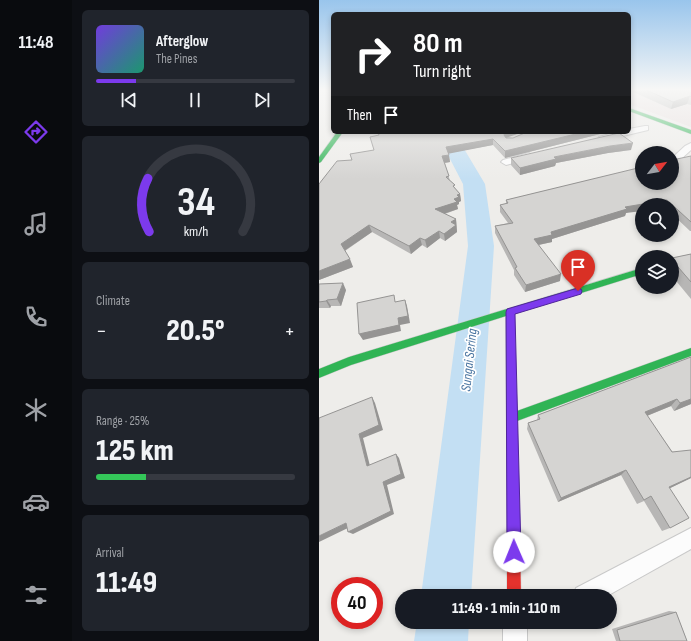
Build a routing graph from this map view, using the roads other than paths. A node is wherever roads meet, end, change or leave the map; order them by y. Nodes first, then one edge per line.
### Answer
1 (656, 119) edge
2 (631, 123) edge
3 (648, 129) joint
4 (631, 132) edge
5 (691, 132) edge
6 (338, 134) edge
7 (621, 134) edge
8 (595, 141) edge
9 (689, 143) edge
10 (323, 150) edge
11 (536, 155) edge
12 (679, 157) edge
13 (319, 161) edge
14 (507, 162) dead end
15 (635, 273) edge
16 (510, 312) junction
17 (691, 352) edge
18 (319, 374) edge
19 (512, 418) junction
20 (691, 538) edge
21 (514, 589) edge
22 (597, 589) edge
23 (515, 629) edge
24 (515, 641) edge

1 - 5 street
2 - 3 street
3 - 4 street
6 - 10 street
7 - 8 street
9 - 12 street
10 - 13 street
11 - 14 street
15 - 16 street
16 - 18 street
16 - 19 street
17 - 19 street
19 - 21 street
20 - 22 street
23 - 24 street

